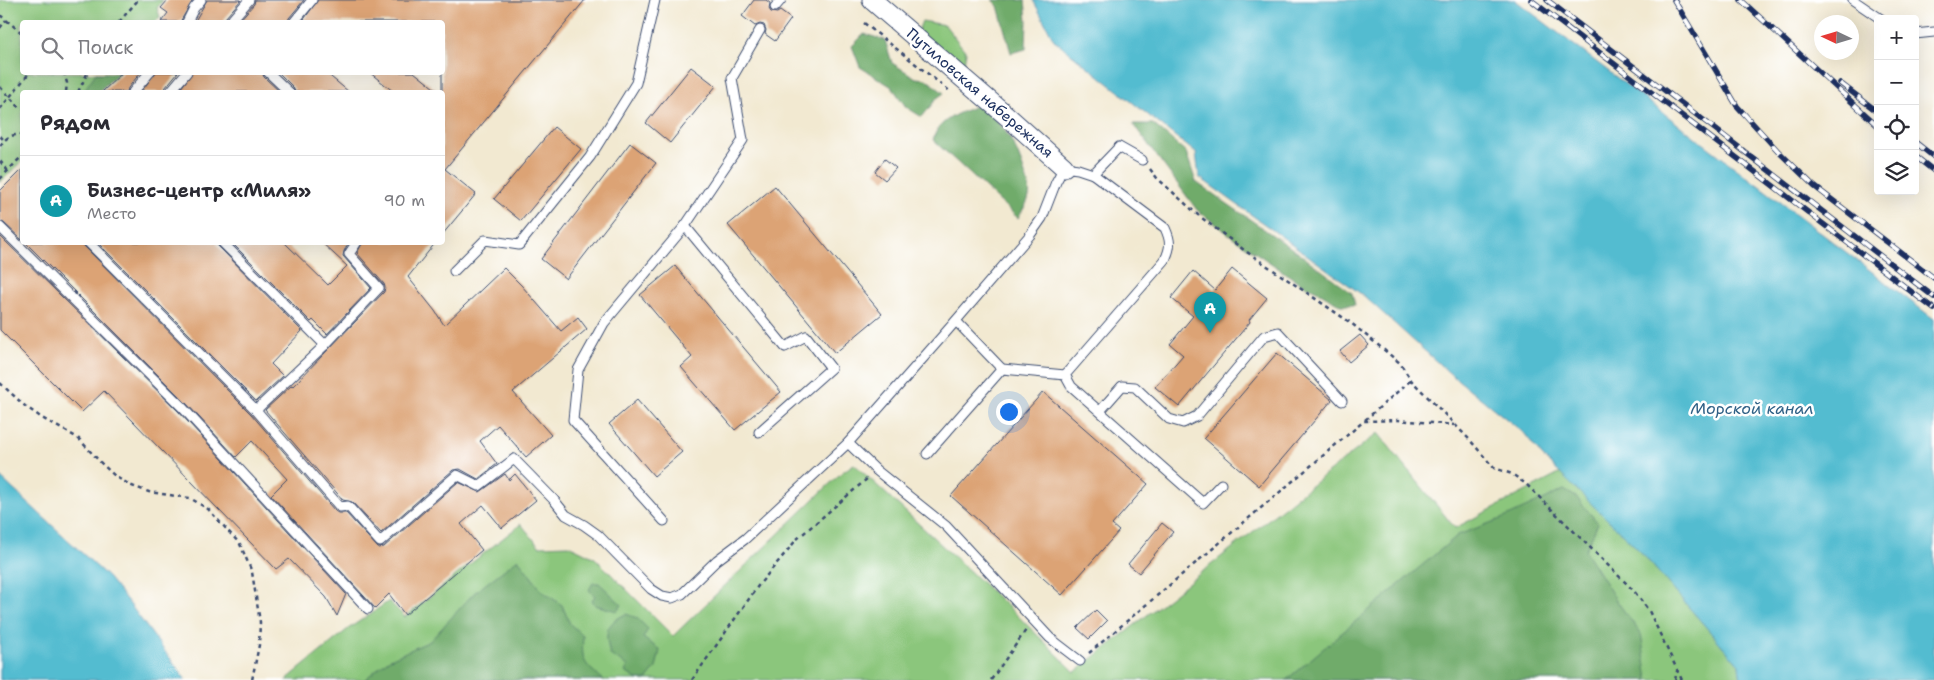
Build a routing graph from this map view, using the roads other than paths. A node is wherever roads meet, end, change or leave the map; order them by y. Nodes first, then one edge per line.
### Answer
1 (201, 0) edge
2 (249, 0) edge
3 (312, 0) edge
4 (655, 0) edge
5 (872, 0) edge
6 (1853, 0) edge
7 (1875, 15) edge
8 (188, 20) edge
9 (232, 20) edge
10 (296, 20) edge
11 (760, 30) dead end
12 (1934, 32) edge
13 (1919, 34) edge
14 (147, 75) edge
15 (185, 75) edge
16 (271, 75) edge
17 (135, 90) edge
18 (172, 90) edge
19 (287, 90) edge
20 (1142, 160) road end
21 (1064, 167) junction
22 (1093, 174) junction
23 (685, 226) junction
24 (0, 228) edge
25 (91, 245) edge
26 (225, 245) edge
27 (355, 245) edge
28 (454, 271) dead end
29 (956, 322) junction
30 (325, 345) junction
31 (1002, 369) junction
32 (1065, 375) junction
33 (1342, 401) dead end
34 (256, 410) junction
35 (1100, 412) junction
36 (759, 432) dead end
37 (848, 443) junction
38 (927, 454) dead end
39 (1221, 484) dead end
40 (664, 522) dead end
41 (368, 609) dead end
42 (1080, 661) road end

1 - 8 lane
2 - 9 lane
3 - 10 lane
4 - 28 lane
5 - 21 street, Путиловская набережная
6 - 7 lane
11 - 23 lane
12 - 13 lane
14 - 17 lane
15 - 18 lane
16 - 19 lane
20 - 22 lane
21 - 22 lane
21 - 29 lane
22 - 32 lane
23 - 36 lane
23 - 40 lane
24 - 41 lane
25 - 34 lane
26 - 30 lane
27 - 30 lane
29 - 31 lane
29 - 37 lane
30 - 34 lane
31 - 32 lane
31 - 38 lane
32 - 35 lane
33 - 35 lane
34 - 37 lane
35 - 39 lane
37 - 42 lane

